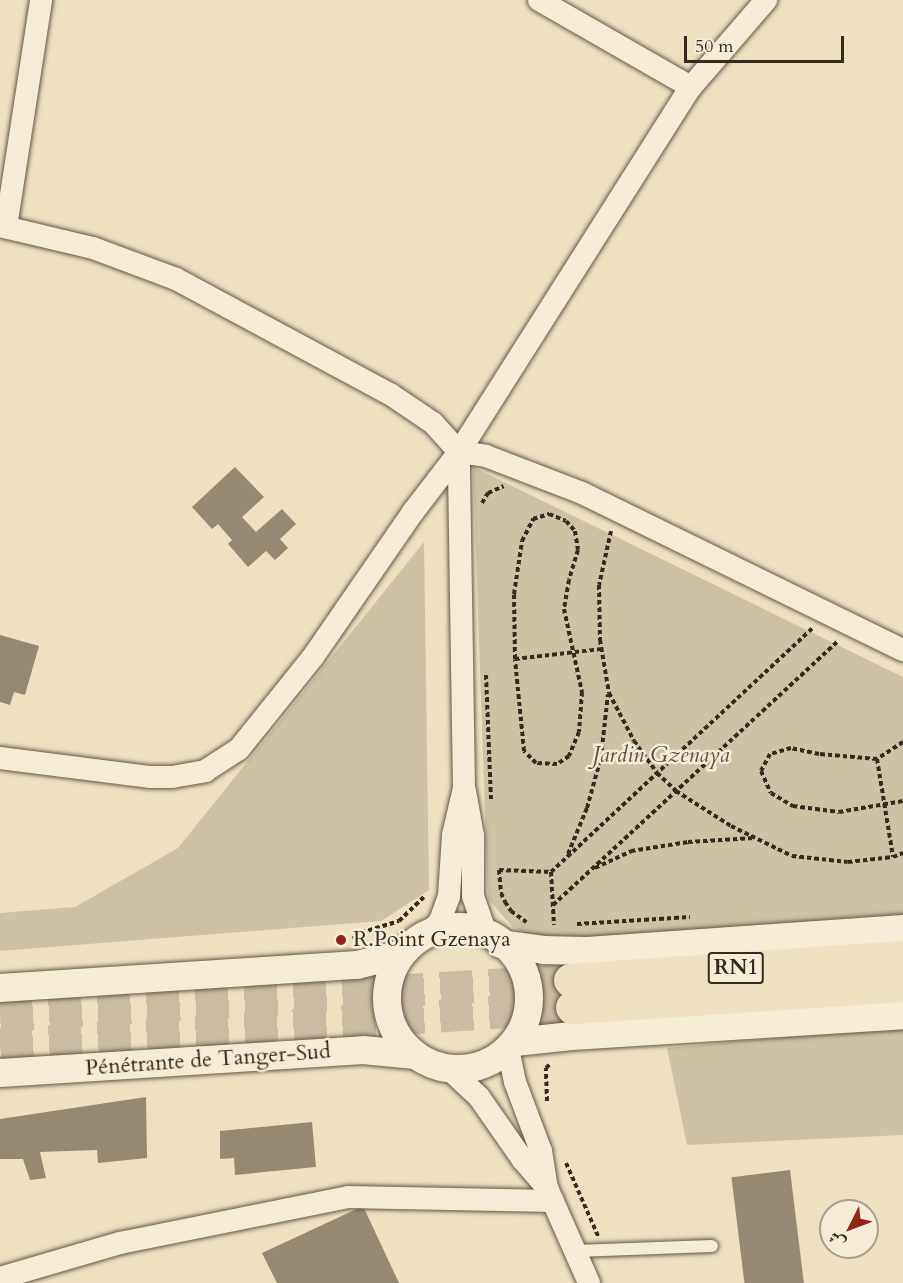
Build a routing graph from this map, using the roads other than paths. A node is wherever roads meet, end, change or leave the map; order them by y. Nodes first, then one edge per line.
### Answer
1 (41, 0) edge
2 (539, 0) edge
3 (766, 0) edge
4 (691, 87) junction
5 (3, 227) edge
6 (459, 452) junction
7 (903, 650) edge
8 (0, 758) edge
9 (464, 788) junction
10 (903, 929) edge
11 (431, 931) junction
12 (493, 938) junction
13 (402, 954) junction
14 (903, 957) edge
15 (903, 985) edge
16 (0, 988) edge
17 (903, 1015) edge
18 (511, 1046) junction
19 (415, 1055) junction
20 (449, 1069) junction
21 (0, 1073) edge
22 (550, 1194) junction
23 (712, 1246) dead end
24 (575, 1251) junction
25 (0, 1278) edge
26 (589, 1283) edge

1 - 5 street
2 - 4 street
3 - 4 street
4 - 6 street
5 - 6 street
6 - 7 street
6 - 8 street
6 - 9 street
9 - 11 street
9 - 12 street
10 - 12 street
11 - 12 street
11 - 13 street
12 - 18 street
13 - 16 street
13 - 19 street
14 - 15 highway, RN1
17 - 18 street
18 - 20 street
18 - 22 street
19 - 20 street
19 - 21 street, Pénétrante de Tanger-Sud
20 - 22 street
22 - 24 street
22 - 25 street
23 - 24 lane
24 - 26 street

